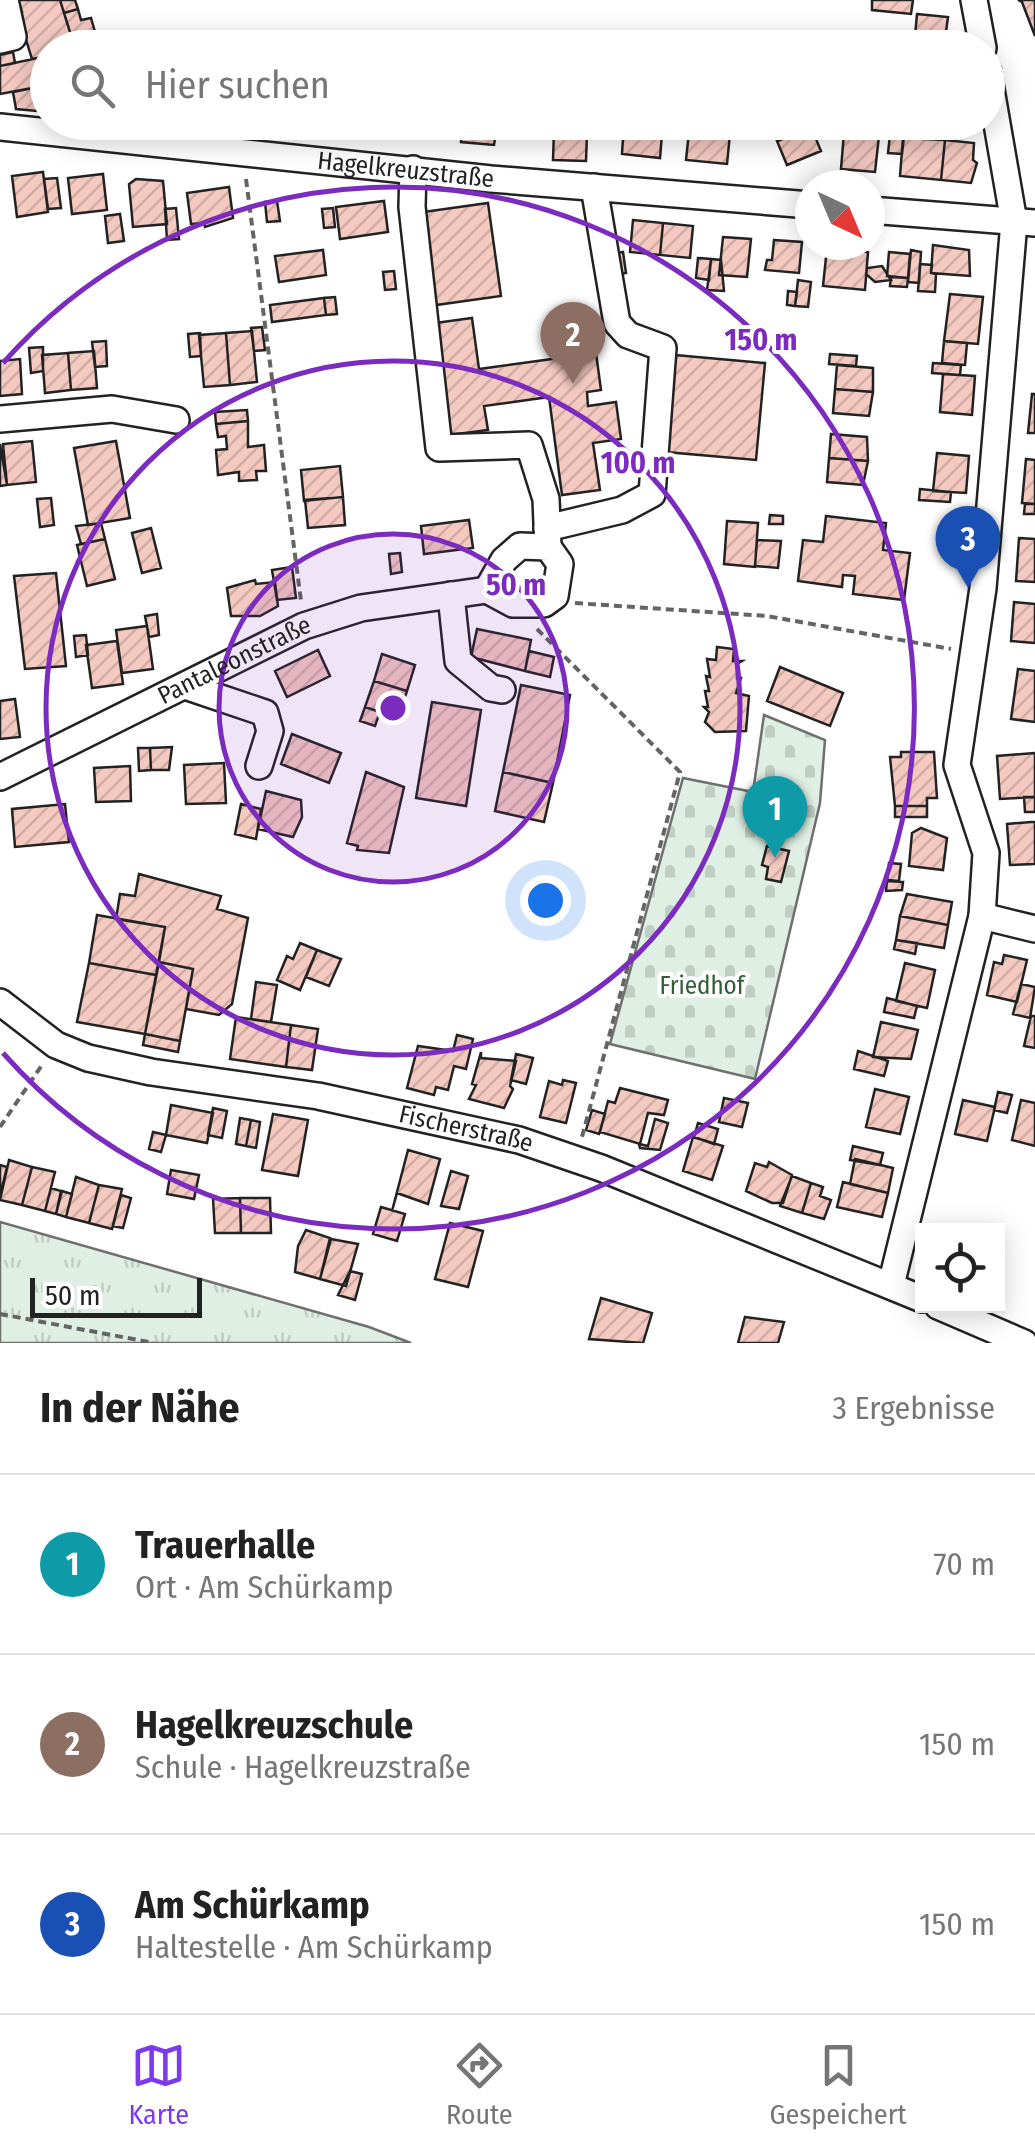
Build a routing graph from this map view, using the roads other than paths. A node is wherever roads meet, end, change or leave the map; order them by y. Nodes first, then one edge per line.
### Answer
1 (5, 0) edge
2 (974, 0) edge
3 (980, 30) edge
4 (0, 40) edge
5 (0, 127) edge
6 (30, 130) edge
7 (132, 140) edge
8 (1005, 140) edge
9 (414, 169) junction
10 (594, 187) junction
11 (795, 204) edge
12 (885, 211) edge
13 (1025, 222) edge
14 (0, 419) edge
15 (176, 420) dead end
16 (548, 538) junction
17 (487, 590) junction
18 (451, 595) junction
19 (185, 686) junction
20 (502, 690) dead end
21 (258, 766) dead end
22 (0, 777) edge
23 (982, 916) junction
24 (1035, 929) edge
25 (0, 1002) edge
26 (892, 1285) junction
27 (915, 1295) edge
28 (954, 1313) edge
29 (1024, 1343) edge

1 - 4 street
2 - 3 street
5 - 6 street, Hagelkreuzstraße
7 - 9 street, Hagelkreuzstraße
8 - 13 street
9 - 10 street, Hagelkreuzstraße
9 - 16 street
10 - 11 street, Hagelkreuzstraße
10 - 16 street
12 - 13 street
13 - 23 street
14 - 15 street
16 - 17 street
16 - 17 street
17 - 18 street, Pantaleonstraße
18 - 19 street, Pantaleonstraße
18 - 20 street
19 - 21 street
19 - 22 street, Pantaleonstraße
23 - 24 street
23 - 26 street
25 - 26 street, Fischerstraße
26 - 27 street, Fischerstraße
28 - 29 street

